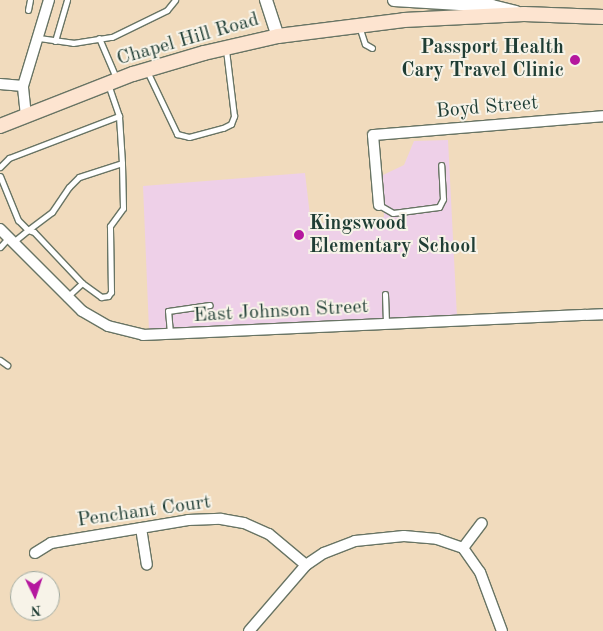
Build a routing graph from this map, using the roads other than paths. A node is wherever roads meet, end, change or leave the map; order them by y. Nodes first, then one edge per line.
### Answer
1 (30, 0) edge
2 (49, 0) edge
3 (67, 0) edge
4 (174, 0) edge
5 (266, 0) edge
6 (394, 0) edge
7 (28, 10) dead end
8 (524, 14) junction
9 (603, 18) edge
10 (358, 25) junction
11 (278, 36) junction
12 (39, 38) junction
13 (98, 38) junction
14 (55, 41) junction
15 (226, 47) junction
16 (372, 48) dead end
17 (146, 70) junction
18 (113, 82) junction
19 (0, 84) edge
20 (23, 86) junction
21 (26, 116) junction
22 (118, 116) junction
23 (603, 116) edge
24 (0, 126) edge
25 (122, 163) junction
26 (441, 165) dead end
27 (0, 167) edge
28 (0, 176) edge
29 (379, 205) joint
30 (0, 229) edge
31 (28, 230) junction
32 (10, 241) junction
33 (0, 247) edge
34 (82, 283) junction
35 (385, 294) dead end
36 (66, 298) junction
37 (210, 305) dead end
38 (603, 314) edge
39 (386, 324) junction
40 (170, 336) junction
41 (0, 360) edge
42 (7, 365) dead end
43 (482, 523) dead end
44 (140, 528) junction
45 (463, 548) junction
46 (35, 553) dead end
47 (147, 565) dead end
48 (306, 566) junction
49 (249, 631) edge
50 (502, 631) edge

1 - 7 lane
2 - 12 street
3 - 14 lane
4 - 13 lane
5 - 11 street
6 - 8 street
8 - 9 main road, Chapel Hill Road
8 - 10 main road, Chapel Hill Road
10 - 11 main road, Chapel Hill Road
10 - 16 lane
11 - 15 main road, Chapel Hill Road
12 - 14 lane
12 - 20 street
13 - 14 lane
13 - 18 lane
15 - 17 main road, Chapel Hill Road
15 - 17 lane
17 - 18 main road, Chapel Hill Road
18 - 21 main road, Chapel Hill Road
18 - 22 lane
19 - 20 street
20 - 21 street
21 - 24 main road, Chapel Hill Road
22 - 25 lane
22 - 27 lane
23 - 29 street, Boyd Street
25 - 31 lane
25 - 34 lane
26 - 29 lane
28 - 31 lane
30 - 32 street, East Johnson Street
31 - 32 lane
31 - 34 lane
32 - 33 lane
32 - 36 street, East Johnson Street
34 - 36 lane
35 - 39 lane
36 - 40 street, East Johnson Street
37 - 40 lane
38 - 39 street, East Johnson Street
39 - 40 street, East Johnson Street
41 - 42 lane
43 - 45 street
44 - 46 street, Penchant Court
44 - 47 street
44 - 48 street, Penchant Court
45 - 48 street
45 - 50 street
48 - 49 street

